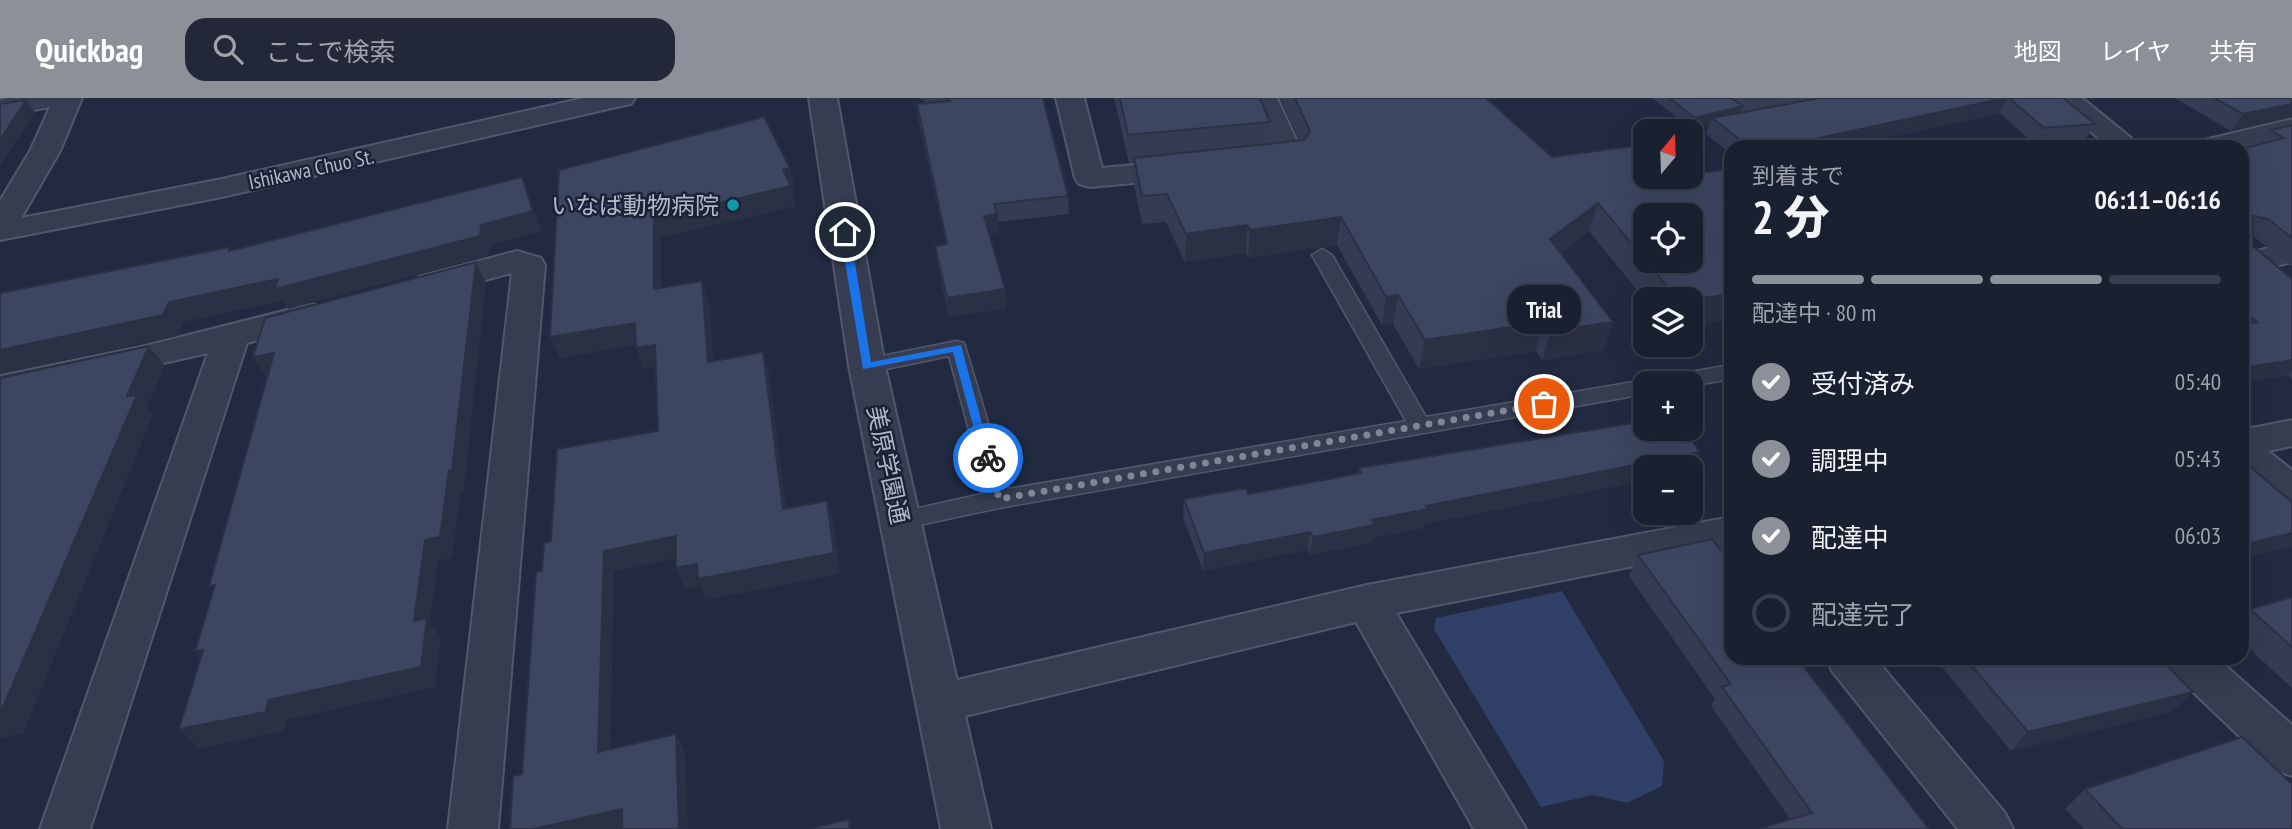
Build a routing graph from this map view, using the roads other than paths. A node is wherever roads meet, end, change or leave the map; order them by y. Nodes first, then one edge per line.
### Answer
1 (53, 98) edge
2 (68, 98) edge
3 (621, 98) edge
4 (823, 98) edge
5 (1070, 98) edge
6 (1264, 98) edge
7 (1737, 98) edge
8 (1803, 98) edge
9 (2065, 98) edge
10 (0, 108) edge
11 (2292, 128) edge
12 (2118, 140) edge
13 (2240, 140) edge
14 (0, 229) edge
15 (2292, 252) edge
16 (2251, 253) edge
17 (1322, 255) dead end
18 (2292, 288) edge
19 (396, 293) edge
20 (342, 307) edge
21 (230, 338) junction
22 (867, 366) junction
23 (1724, 373) edge
24 (1703, 377) edge
25 (0, 388) edge
26 (1633, 389) edge
27 (1419, 425) junction
28 (2292, 433) edge
29 (2249, 442) edge
30 (2249, 456) edge
31 (2292, 492) edge
32 (999, 499) junction
33 (900, 520) junction
34 (1724, 533) edge
35 (1367, 602) junction
36 (1854, 665) edge
37 (2195, 665) edge
38 (940, 704) junction
39 (2292, 755) edge
40 (65, 829) edge
41 (473, 829) edge
42 (966, 829) edge
43 (1501, 829) edge
44 (1988, 829) edge

1 - 10 street
2 - 14 street
3 - 14 street, Ishikawa Chuo St.
4 - 22 street, 美原学園通
5 - 6 street
7 - 8 street
9 - 12 street
11 - 13 street
15 - 16 street
16 - 18 street
17 - 27 lane
19 - 41 street
20 - 21 street
21 - 25 street
21 - 40 street
22 - 32 lane
22 - 33 street, 美原学園通
23 - 24 lane
26 - 27 lane
27 - 32 lane
28 - 29 street
30 - 31 street
32 - 33 lane
33 - 38 street, 美原学園通
34 - 35 street
35 - 38 street
35 - 43 street
36 - 44 street
37 - 39 street
38 - 42 street, 美原学園通

